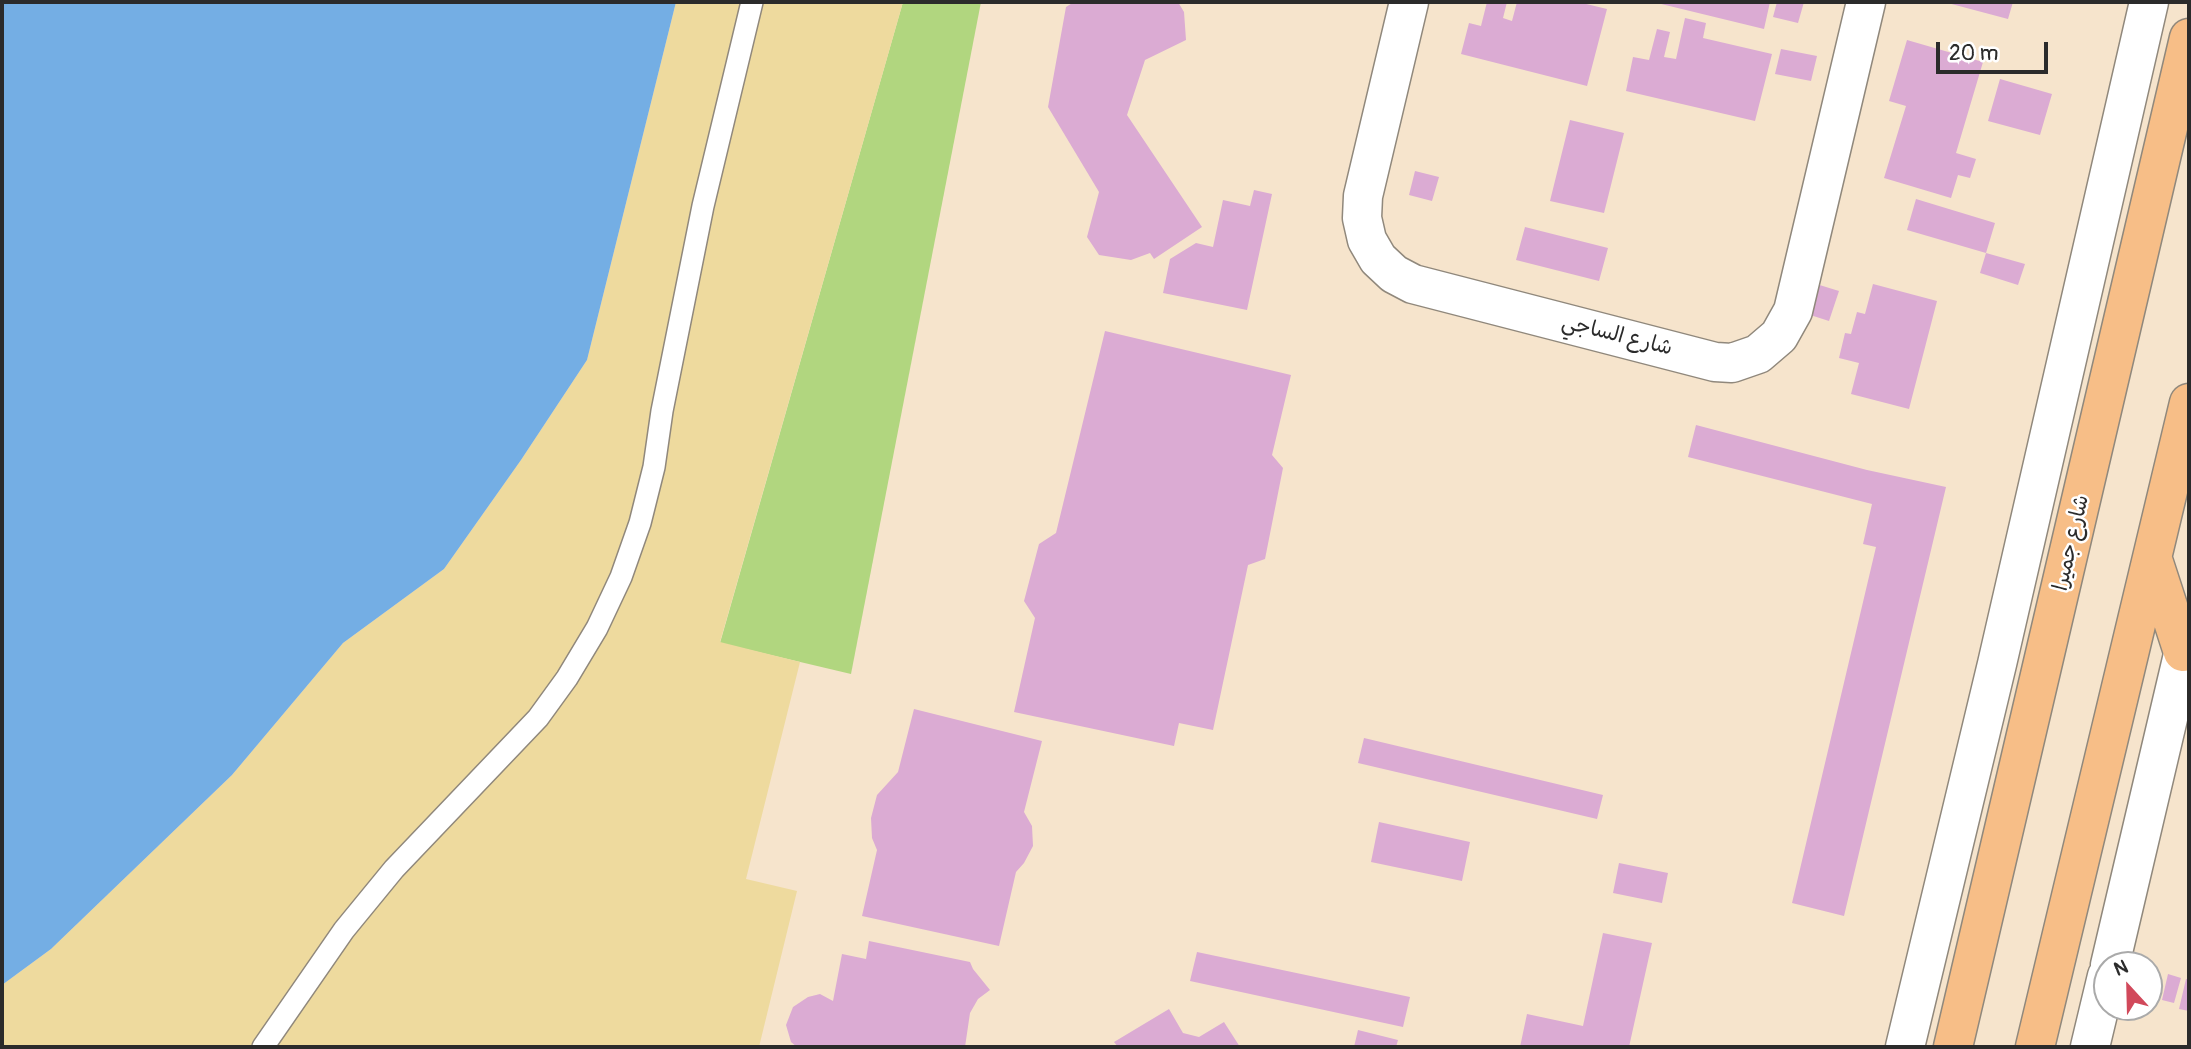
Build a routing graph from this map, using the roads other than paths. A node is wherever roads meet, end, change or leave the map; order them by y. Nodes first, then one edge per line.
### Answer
1 (752, 2) edge
2 (1409, 2) edge
3 (1866, 2) edge
4 (2149, 2) edge
5 (2189, 38) edge
6 (2189, 403) edge
7 (2153, 560) junction
8 (2186, 640) edge
9 (2113, 951) edge
10 (2096, 1021) edge
11 (263, 1047) edge
12 (1905, 1047) edge
13 (1953, 1047) edge
14 (2035, 1047) edge
15 (2090, 1047) edge

1 - 11 lane
2 - 3 street, شارع الساجي
4 - 12 street
5 - 13 main road, شارع جميرا
6 - 7 main road
7 - 8 main road
7 - 14 main road
8 - 9 street
10 - 15 street

